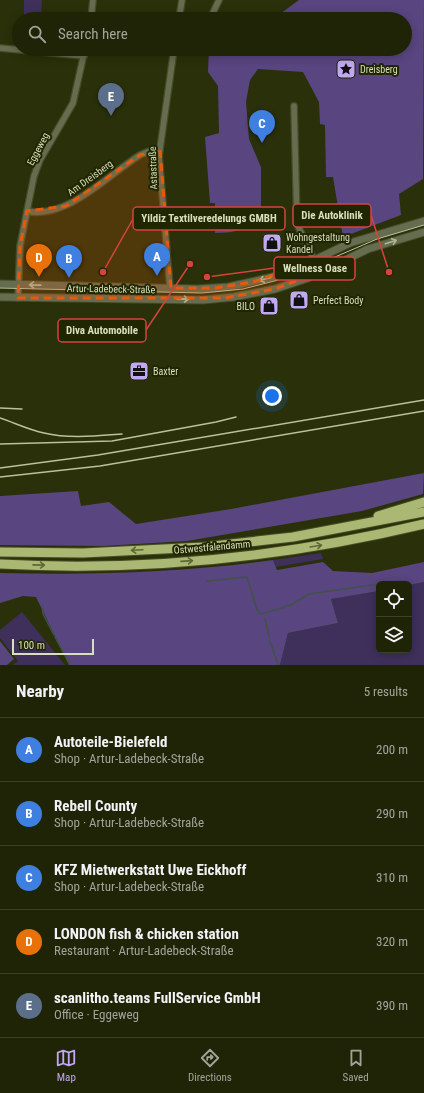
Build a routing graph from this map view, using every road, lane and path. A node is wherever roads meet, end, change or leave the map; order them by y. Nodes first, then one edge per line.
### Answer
1 (93, 0) edge
2 (182, 0) edge
3 (219, 0) edge
4 (92, 12) edge
5 (180, 12) edge
6 (213, 12) edge
7 (0, 48) edge
8 (12, 49) edge
9 (84, 56) edge
10 (173, 56) edge
11 (294, 106) dead end
12 (160, 150) junction
13 (28, 211) junction
14 (424, 221) edge
15 (424, 232) edge
16 (315, 260) junction
17 (320, 272) junction
18 (0, 284) edge
19 (18, 285) junction
20 (170, 288) junction
21 (0, 297) edge
22 (18, 298) junction
23 (424, 502) edge
24 (424, 512) edge
25 (424, 524) edge
26 (204, 547) junction
27 (0, 552) edge
28 (0, 564) edge

1 - 4 street
2 - 5 street
3 - 6 street
7 - 8 street
9 - 13 street, Eggeweg
10 - 12 street, Astastraße
11 - 16 street
12 - 13 street, Am Dreisberg
12 - 20 street, Astastraße
13 - 19 street, Eggeweg
14 - 16 street, Artur-Ladebeck-Straße
17 -> 15 street, Artur-Ladebeck-Straße
16 - 17 street
16 -> 20 street, Artur-Ladebeck-Straße
22 -> 17 street, Artur-Ladebeck-Straße
18 - 19 street, Artur-Ladebeck-Straße
20 -> 19 street, Artur-Ladebeck-Straße
19 - 22 street
21 - 22 street, Artur-Ladebeck-Straße
23 - 26 highway
24 - 26 highway, Ostwestfalendamm
28 -> 25 highway, Ostwestfalendamm
26 -> 27 highway, Ostwestfalendamm

